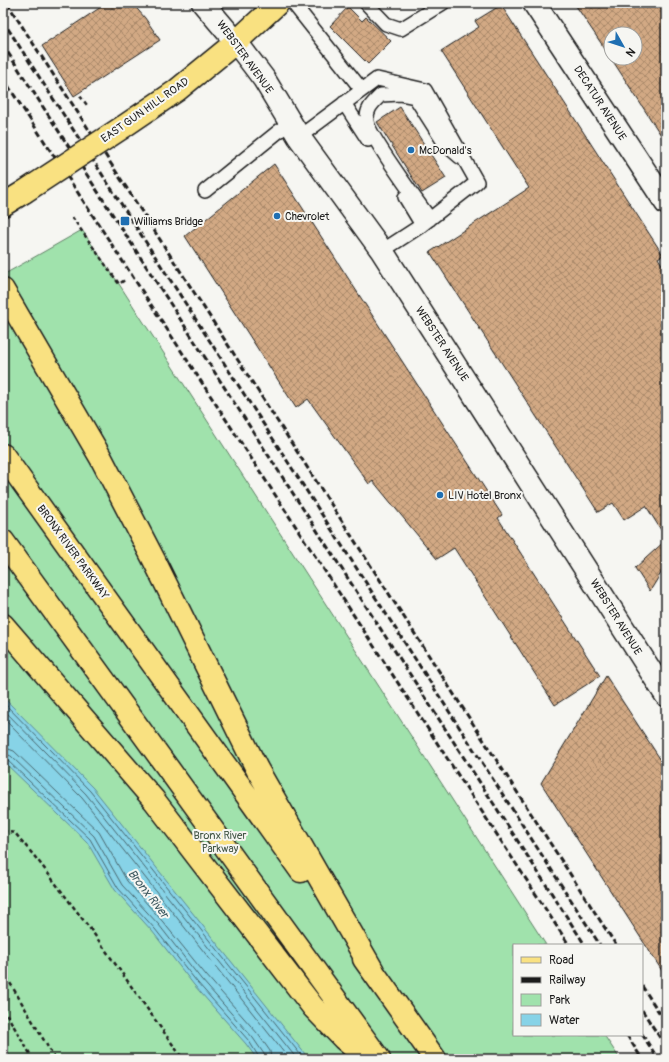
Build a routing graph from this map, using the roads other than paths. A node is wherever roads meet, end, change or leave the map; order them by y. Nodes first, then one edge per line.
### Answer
1 (203, 3) edge
2 (278, 3) edge
3 (293, 3) edge
4 (366, 3) edge
5 (443, 3) edge
6 (534, 3) edge
7 (236, 42) junction
8 (362, 90) junction
9 (344, 103) junction
10 (294, 130) junction
11 (466, 162) junction
12 (205, 191) dead end
13 (666, 204) edge
14 (3, 205) edge
15 (426, 222) junction
16 (382, 251) junction
17 (3, 290) edge
18 (3, 455) edge
19 (3, 541) edge
20 (3, 625) edge
21 (666, 695) edge
22 (373, 971) junction
23 (367, 1059) edge
24 (379, 1059) edge
25 (435, 1059) edge

1 - 7 main road, WEBSTER AVENUE
2 - 7 main road, EAST GUN HILL ROAD
3 - 8 lane
4 - 5 lane
6 - 13 main road, DECATUR AVENUE
7 - 10 main road, WEBSTER AVENUE
7 - 14 main road, EAST GUN HILL ROAD, bridge
8 - 9 lane
8 - 11 lane
9 - 10 lane
9 - 15 lane
10 - 12 lane
10 - 16 main road, WEBSTER AVENUE
11 - 15 lane
11 - 15 lane
15 - 16 lane
16 - 21 main road, WEBSTER AVENUE
17 - 22 main road
18 - 22 main road, BRONX RIVER PARKWAY
19 - 24 main road
20 - 23 main road
22 - 25 main road, BRONX RIVER PARKWAY

